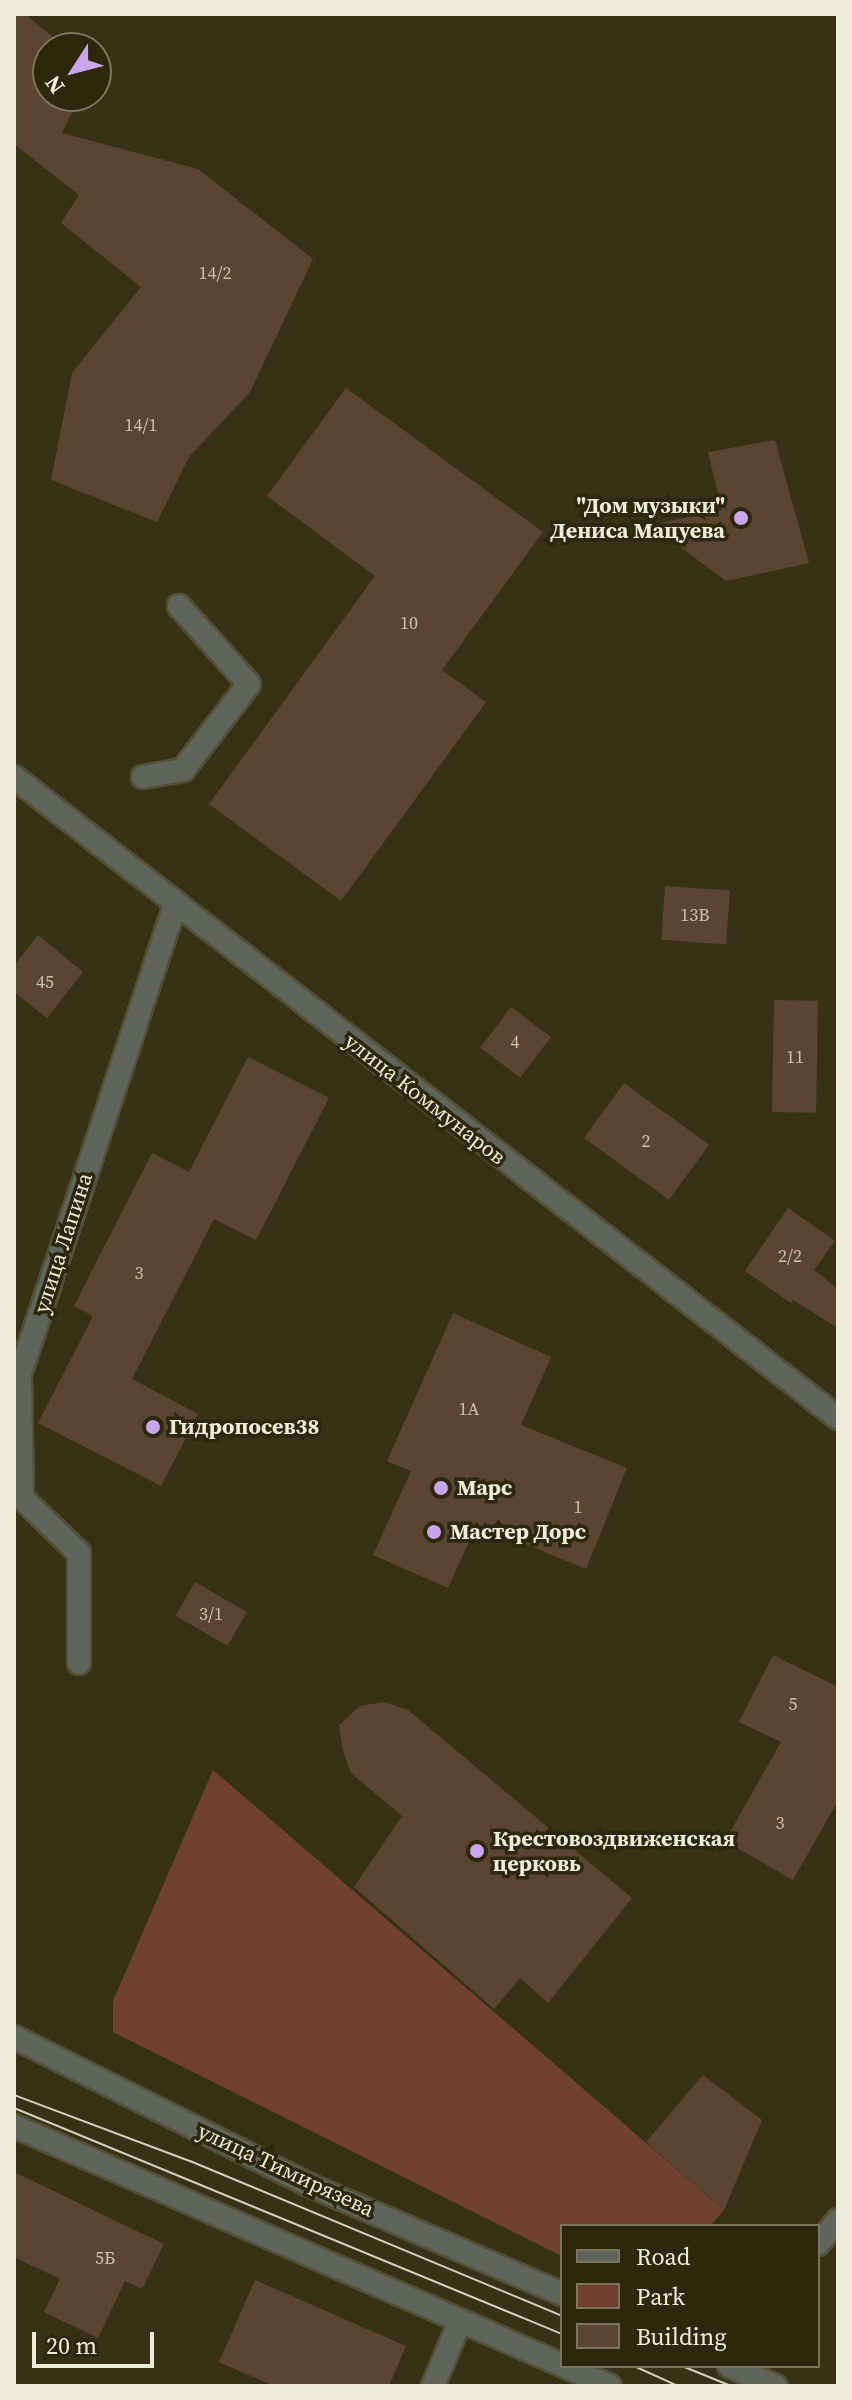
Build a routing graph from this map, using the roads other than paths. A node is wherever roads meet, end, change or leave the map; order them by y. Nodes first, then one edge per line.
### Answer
1 (179, 606) dead end
2 (14, 777) edge
3 (143, 777) dead end
4 (175, 906) junction
5 (838, 1418) edge
6 (79, 1663) dead end
7 (14, 2037) edge
8 (14, 2126) edge
9 (838, 2220) edge
10 (820, 2242) edge
11 (560, 2293) edge
12 (460, 2321) junction
13 (560, 2365) edge
14 (568, 2368) edge
15 (734, 2368) edge
16 (433, 2386) edge
17 (610, 2386) edge
18 (776, 2386) edge

1 - 3 street
2 - 4 street, улица Коммунаров
4 - 5 street, улица Коммунаров
4 - 6 street, улица Лапина
7 - 11 street, улица Тимирязева
8 - 12 street
9 - 10 street
12 - 13 street
12 - 16 street
14 - 17 street
15 - 18 street

